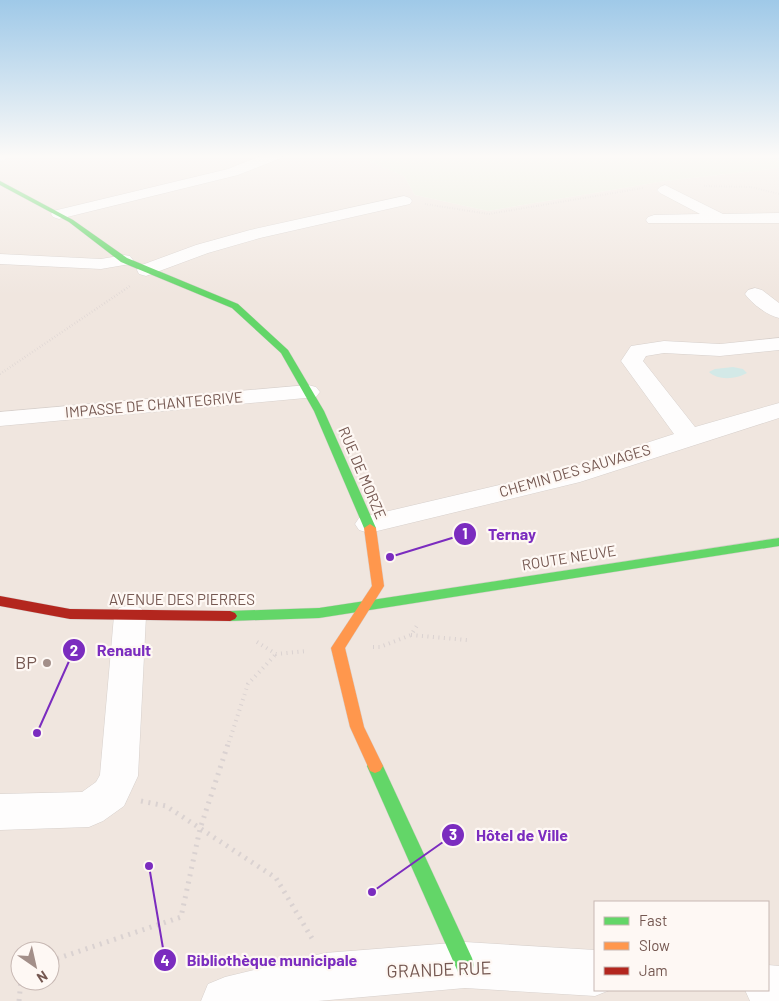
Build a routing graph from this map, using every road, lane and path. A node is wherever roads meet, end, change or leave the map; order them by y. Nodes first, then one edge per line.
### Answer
1 (36, 202) edge
2 (110, 202) edge
3 (401, 202) edge
4 (409, 202) edge
5 (560, 202) edge
6 (687, 202) edge
7 (59, 214) junction
8 (779, 218) edge
9 (719, 219) junction
10 (654, 220) dead end
11 (0, 259) edge
12 (124, 260) junction
13 (146, 270) junction
14 (754, 294) dead end
15 (779, 312) edge
16 (779, 344) edge
17 (0, 374) edge
18 (308, 392) junction
19 (779, 410) edge
20 (0, 419) edge
21 (689, 437) junction
22 (369, 524) junction
23 (779, 542) edge
24 (0, 600) edge
25 (364, 606) junction
26 (130, 616) junction
27 (411, 635) dead end
28 (467, 640) dead end
29 (276, 654) dead end
30 (110, 794) junction
31 (0, 812) edge
32 (200, 829) junction
33 (60, 959) edge
34 (465, 965) junction
35 (594, 973) edge
36 (325, 976) junction
37 (225, 1001) edge

1 - 7 street, RUE DE MORZE
2 - 7 street
3 - 13 street
4 - 5 path
6 - 9 street
7 - 12 street, RUE DE MORZE
8 - 9 street
9 - 10 street
11 - 12 street
12 - 13 street, RUE DE MORZE
13 - 17 path
13 - 18 street, RUE DE MORZE
14 - 15 street
16 - 21 street
18 - 20 street, IMPASSE DE CHANTEGRIVE
18 - 22 street, RUE DE MORZE
19 - 21 street, CHEMIN DES SAUVAGES
21 - 22 street, CHEMIN DES SAUVAGES
22 - 25 street, RUE DE MORZE
23 - 25 street, ROUTE NEUVE
24 - 26 street, AVENUE DES PIERRES
25 - 26 street, AVENUE DES PIERRES
25 - 34 street, RUE DE MORZE
26 - 30 street
27 - 28 path
29 - 32 path
30 - 31 street
30 - 32 path
32 - 33 path
32 - 36 path
34 - 35 street, GRANDE RUE
34 - 36 street, GRANDE RUE
36 - 37 street, GRANDE RUE

